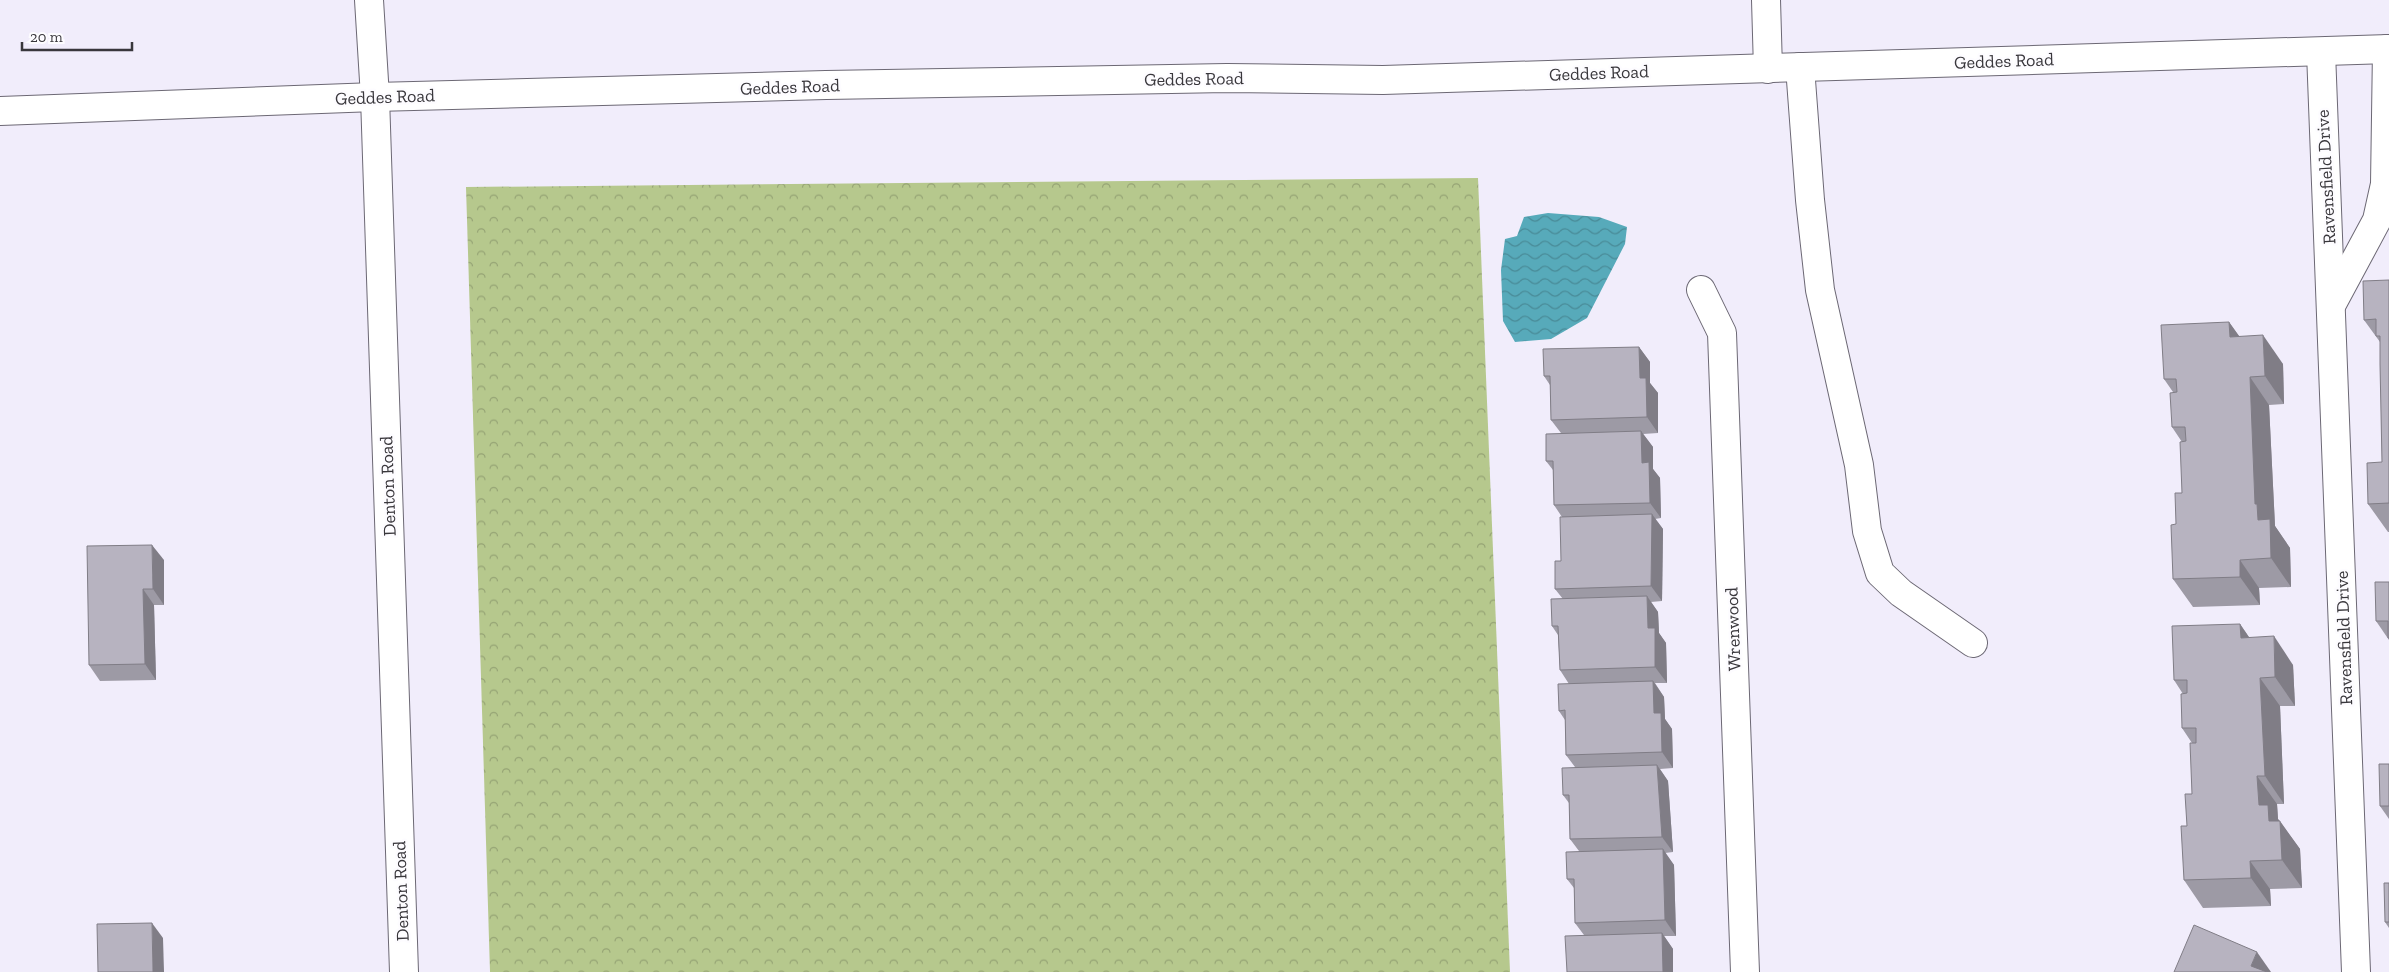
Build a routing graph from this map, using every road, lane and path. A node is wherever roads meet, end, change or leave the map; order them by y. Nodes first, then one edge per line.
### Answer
1 (369, 0) edge
2 (1766, 0) edge
3 (2388, 49) edge
4 (2320, 52) junction
5 (1800, 67) junction
6 (1768, 69) junction
7 (375, 97) junction
8 (0, 111) edge
9 (1701, 290) dead end
10 (2332, 303) junction
11 (1973, 643) dead end
12 (404, 972) edge
13 (1745, 972) edge
14 (2356, 972) edge

1 - 7 street, Denton Road
2 - 6 street
3 - 4 street, Geddes Road
3 - 10 street, Ravensfield Drive
4 - 5 street, Geddes Road
4 - 10 street, Ravensfield Drive
5 - 6 street, Geddes Road
5 - 11 street
6 - 7 street, Geddes Road
7 - 8 street, Geddes Road
7 - 12 street, Denton Road
9 - 13 street, Wrenwood
10 - 14 street, Ravensfield Drive

